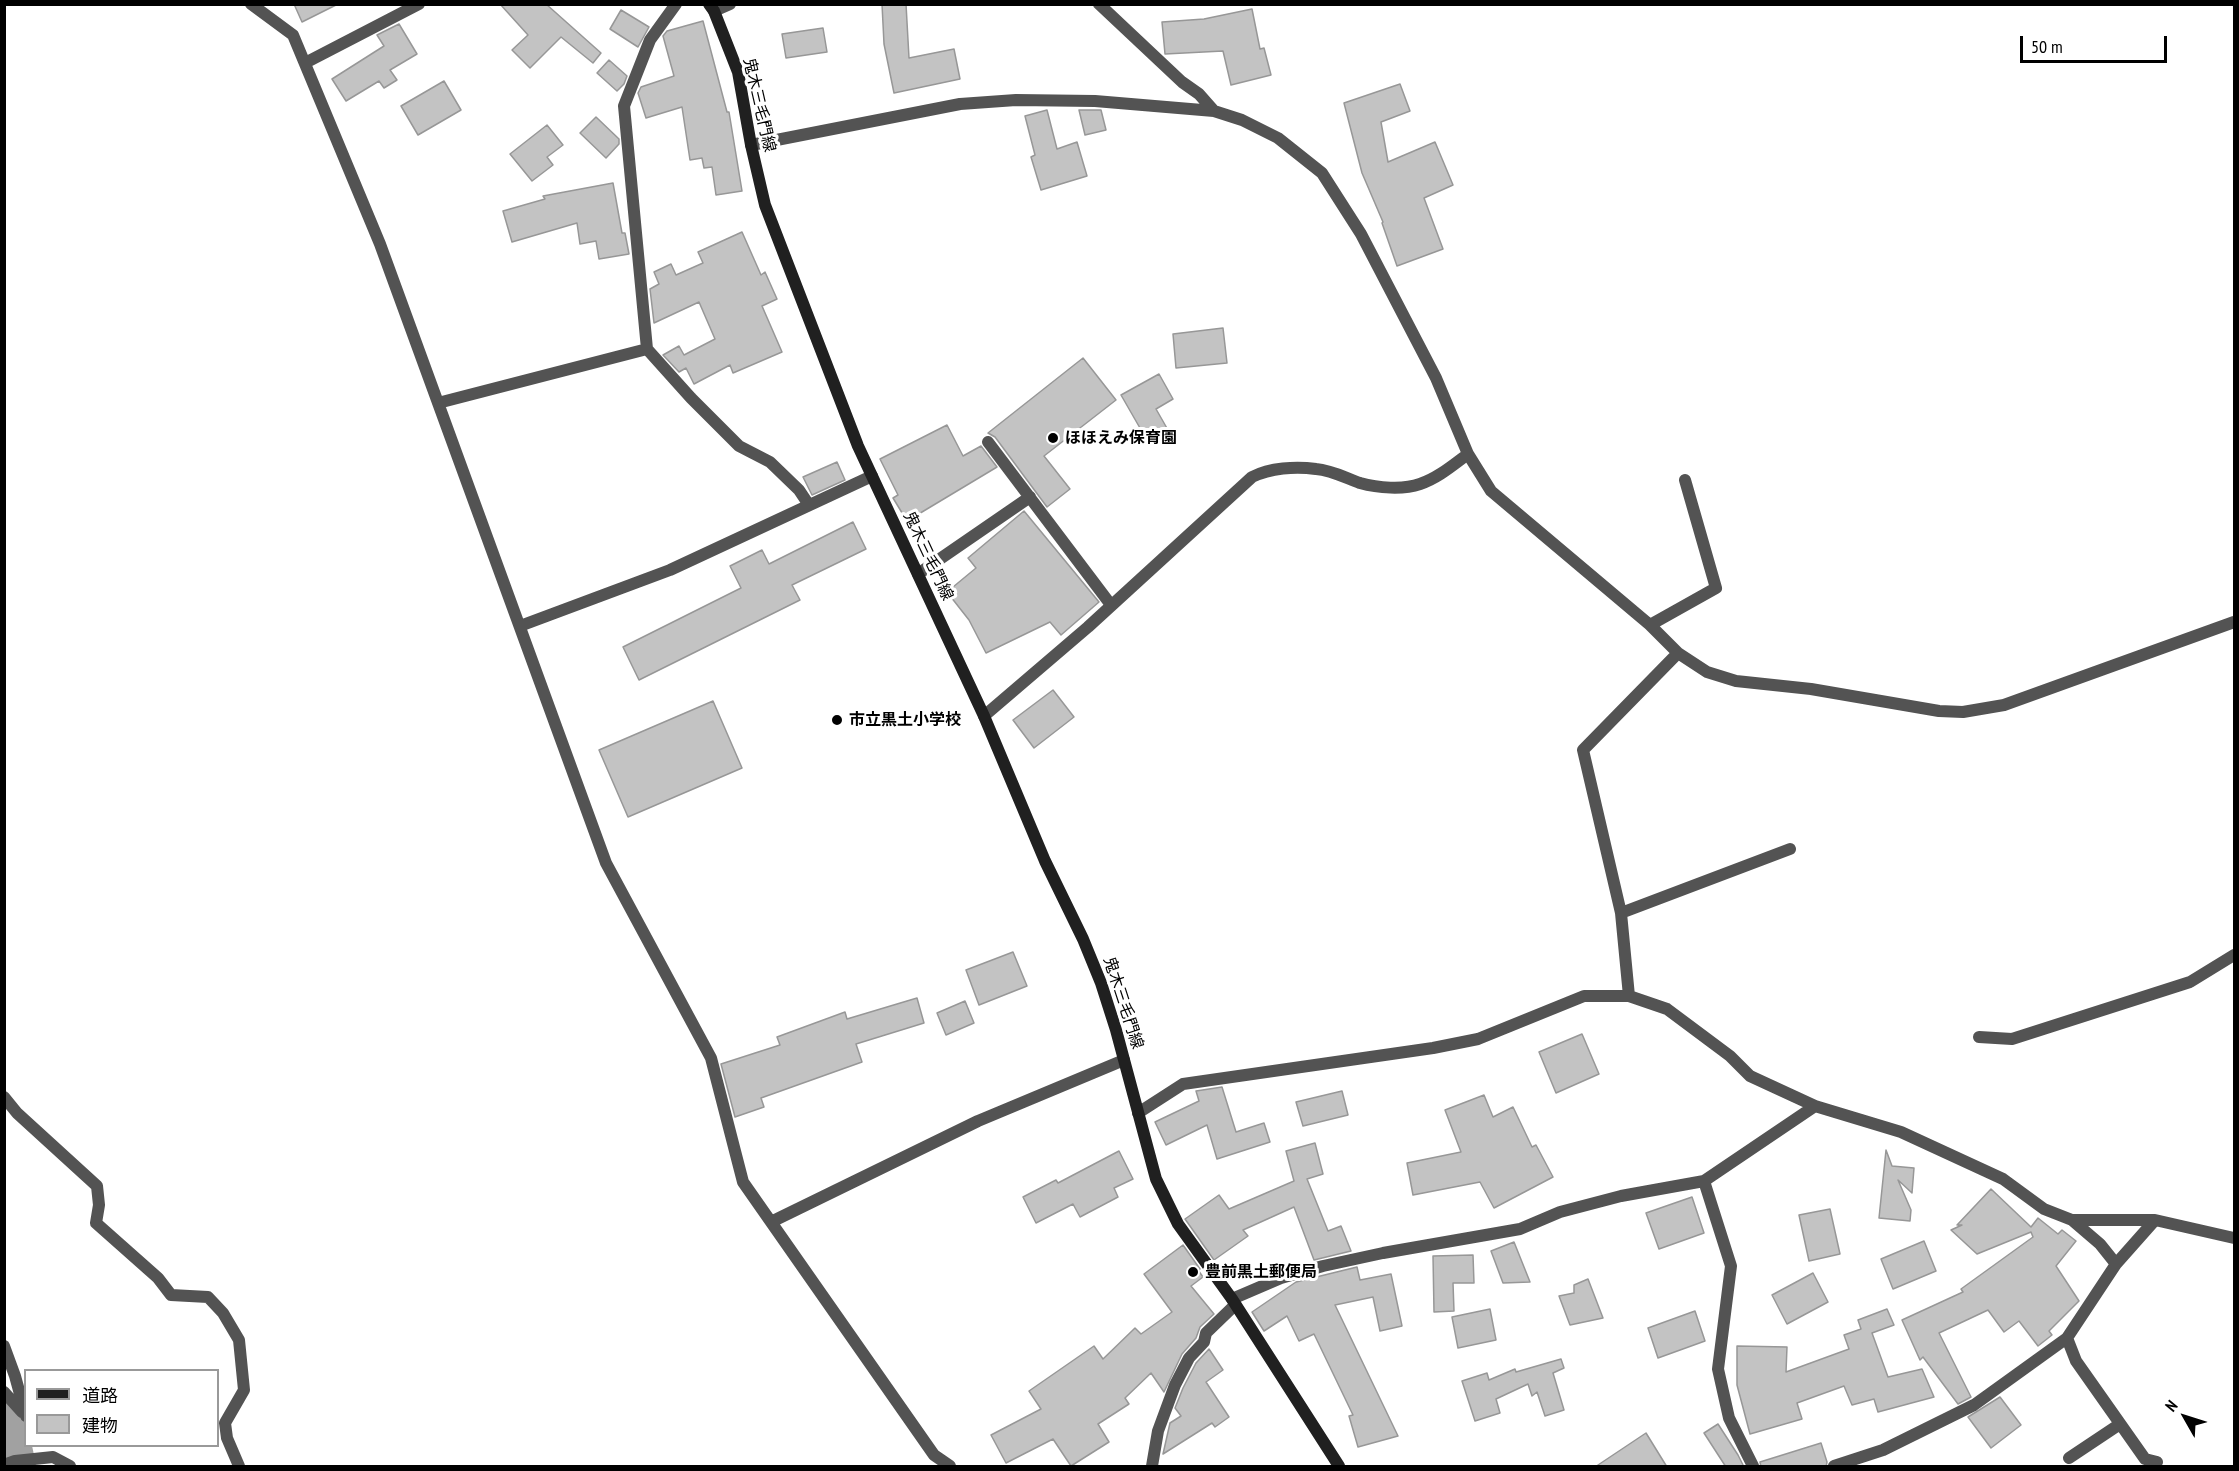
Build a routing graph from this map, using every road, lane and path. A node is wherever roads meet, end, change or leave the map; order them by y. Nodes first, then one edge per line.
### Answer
1 (251, 4) edge
2 (419, 4) edge
3 (675, 4) edge
4 (730, 4) edge
5 (1099, 4) edge
6 (711, 8) edge
7 (266, 9) edge
8 (305, 63) junction
9 (1214, 111) junction
10 (751, 145) junction
11 (648, 349) junction
12 (438, 403) junction
13 (988, 442) dead end
14 (1468, 454) junction
15 (872, 476) junction
16 (1685, 480) dead end
17 (1030, 497) junction
18 (809, 505) junction
19 (918, 574) junction
20 (1111, 605) junction
21 (2235, 622) edge
22 (1650, 625) junction
23 (520, 626) junction
24 (1678, 653) junction
25 (984, 716) junction
26 (1790, 849) dead end
27 (1621, 913) junction
28 (2235, 955) edge
29 (1629, 996) junction
30 (1979, 1036) dead end
31 (1124, 1060) junction
32 (4, 1097) edge
33 (1815, 1106) junction
34 (1138, 1113) junction
35 (1704, 1181) junction
36 (2072, 1220) junction
37 (2155, 1220) junction
38 (771, 1222) junction
39 (2235, 1238) edge
40 (2116, 1264) junction
41 (1233, 1302) junction
42 (2067, 1338) junction
43 (4, 1346) edge
44 (4, 1392) edge
45 (24, 1412) edge
46 (24, 1415) edge
47 (2120, 1424) junction
48 (43, 1451) edge
49 (2069, 1458) dead end
50 (2157, 1462) dead end
51 (4, 1465) edge
52 (70, 1467) edge
53 (239, 1467) edge
54 (950, 1467) edge
55 (1152, 1467) edge
56 (1339, 1467) edge
57 (1754, 1467) edge
58 (1834, 1467) edge

1 - 7 street
2 - 8 street
3 - 11 street
4 - 6 street
5 - 9 street
6 - 10 main road, 鬼木三毛門線
7 - 8 street
8 - 12 street
9 - 10 street
9 - 14 street
10 - 15 main road, 鬼木三毛門線
11 - 12 street
11 - 18 street
12 - 23 street
13 - 17 street
14 - 20 street
14 - 22 street
15 - 18 street
15 - 19 main road, 鬼木三毛門線
16 - 22 street
17 - 19 street
17 - 20 street
18 - 23 street
19 - 25 main road, 鬼木三毛門線
20 - 25 street
21 - 24 street
22 - 24 street
23 - 38 street
24 - 27 street
25 - 31 main road, 鬼木三毛門線
26 - 27 street
27 - 29 street
28 - 30 street
29 - 33 street
29 - 34 street
31 - 34 main road, 鬼木三毛門線
31 - 38 street
32 - 53 street
33 - 35 street
33 - 36 street
34 - 41 main road, 鬼木三毛門線
35 - 41 street
35 - 57 street
36 - 37 street
36 - 40 street
37 - 39 street
37 - 40 street
38 - 54 street
40 - 42 street
41 - 55 street
41 - 56 main road
42 - 47 street
42 - 58 street
43 - 45 street
44 - 46 street
47 - 49 street
47 - 50 street
48 - 51 street
48 - 52 street

